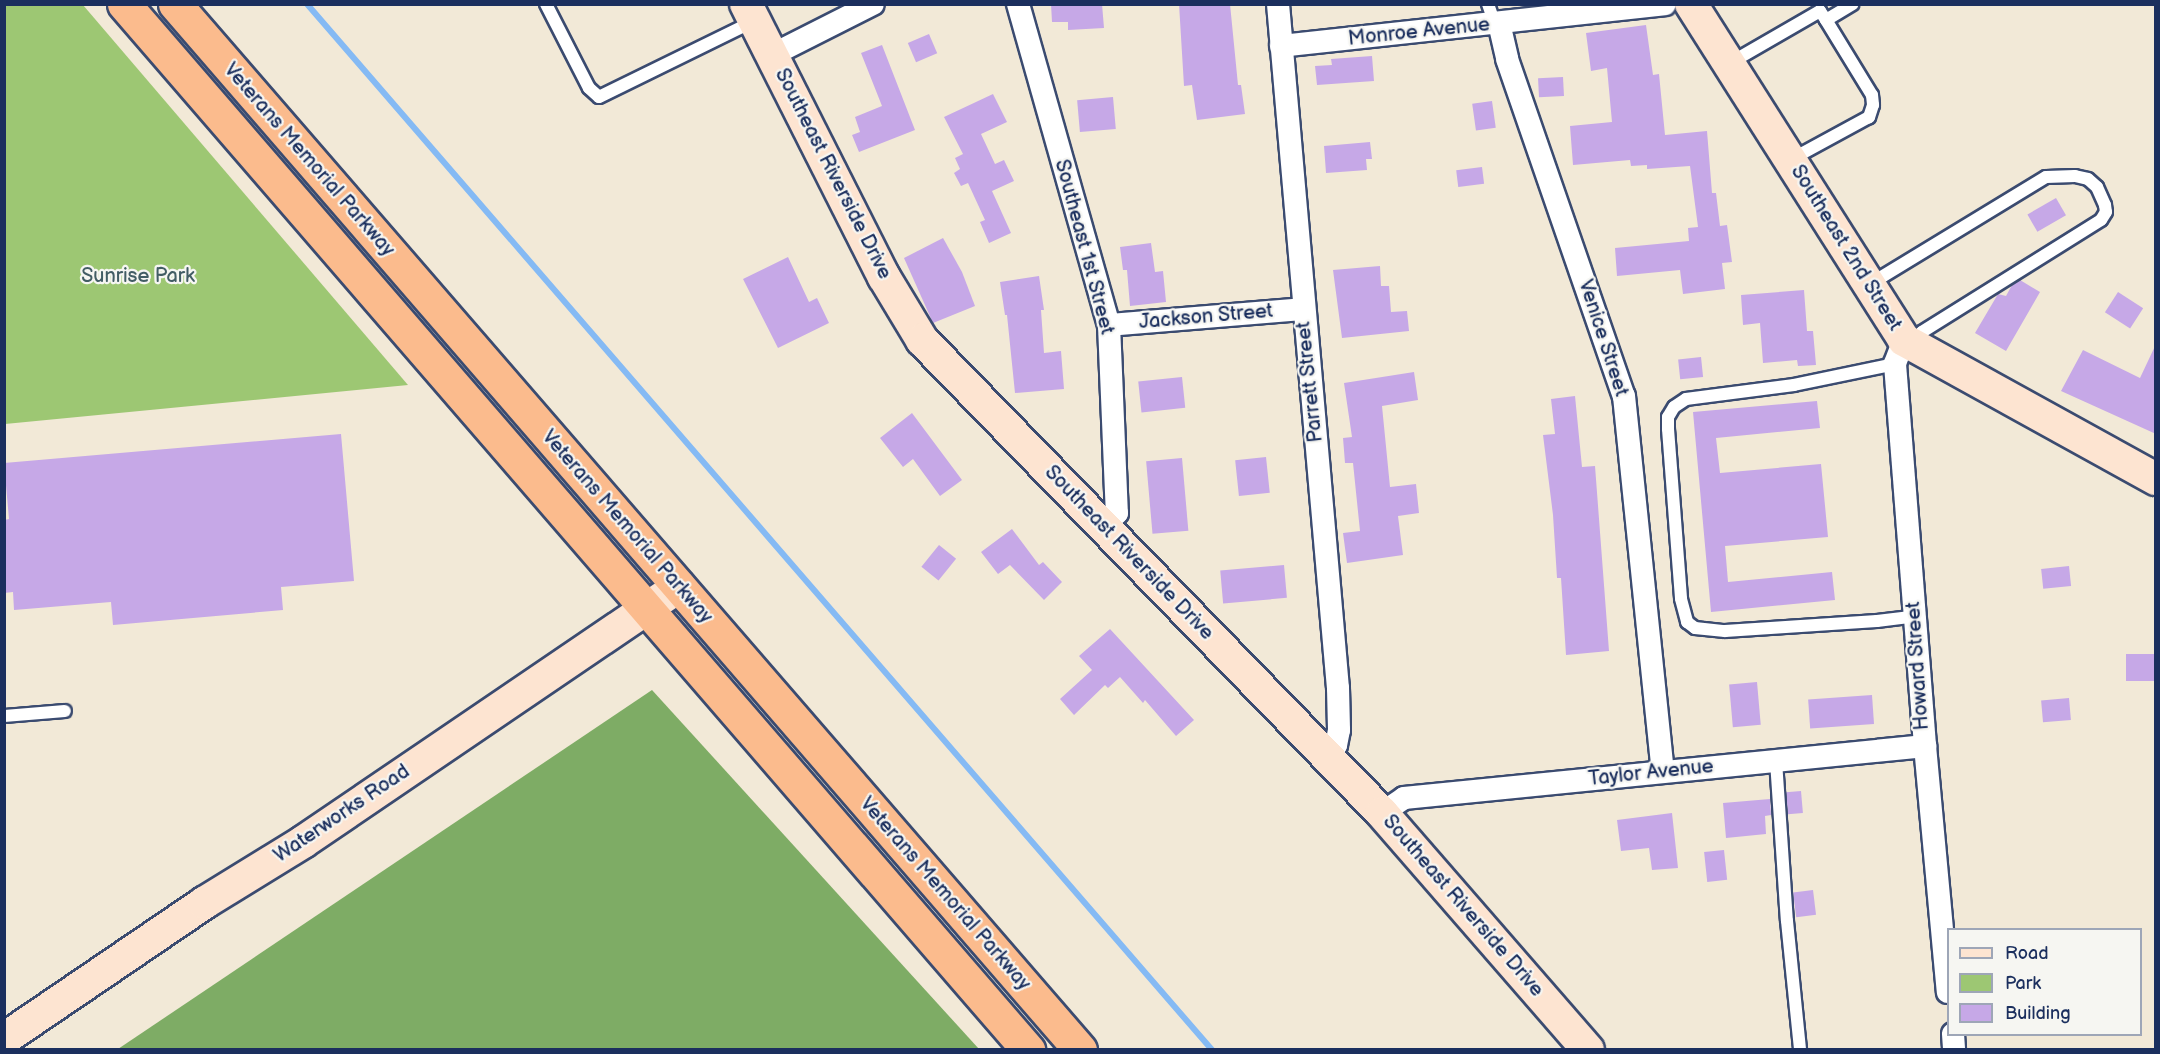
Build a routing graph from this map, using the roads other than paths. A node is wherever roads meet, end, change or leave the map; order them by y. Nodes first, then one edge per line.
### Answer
1 (124, 4) edge
2 (175, 4) edge
3 (546, 4) edge
4 (873, 4) edge
5 (1018, 4) edge
6 (1278, 4) edge
7 (1665, 4) edge
8 (1691, 4) edge
9 (1853, 4) edge
10 (750, 12) edge
11 (1821, 12) edge
12 (1494, 17) edge
13 (1281, 46) junction
14 (772, 55) junction
15 (1729, 64) junction
16 (1790, 160) junction
17 (1869, 285) junction
18 (1303, 309) junction
19 (1109, 325) junction
20 (1904, 350) junction
21 (2156, 479) edge
22 (1103, 526) junction
23 (679, 586) junction
24 (646, 608) junction
25 (1915, 616) junction
26 (65, 711) dead end
27 (4, 716) edge
28 (1925, 746) junction
29 (1327, 755) junction
30 (1776, 760) junction
31 (1663, 771) junction
32 (1383, 813) junction
33 (1947, 981) edge
34 (4, 1039) edge
35 (1028, 1050) edge
36 (1080, 1050) edge
37 (1588, 1050) edge
38 (1800, 1050) edge

1 - 24 highway, Veterans Memorial Parkway
2 - 23 highway, Veterans Memorial Parkway
3 - 10 lane
4 - 14 street
5 - 19 street, Southeast 1st Street
6 - 13 street, Parrett Street
7 - 12 street, Monroe Avenue
8 - 15 street, Southeast 2nd Street
9 - 11 lane
10 - 14 street, Southeast Riverside Drive
11 - 15 lane
11 - 16 lane
12 - 13 street, Monroe Avenue
12 - 31 street, Venice Street
13 - 18 street, Parrett Street
14 - 22 street, Southeast Riverside Drive
15 - 16 street, Southeast 2nd Street
16 - 17 street, Southeast 2nd Street
17 - 20 street, Southeast 2nd Street
17 - 20 lane
18 - 19 street, Jackson Street
18 - 29 street, Parrett Street
19 - 22 street, Southeast 1st Street
20 - 21 street, Southeast 2nd Street
20 - 25 street, Howard Street
20 - 25 lane
22 - 29 street, Southeast Riverside Drive
23 - 24 street, Waterworks Road
23 - 36 highway, Veterans Memorial Parkway
24 - 34 street, Waterworks Road
24 - 35 highway, Veterans Memorial Parkway
25 - 28 street, Howard Street
26 - 27 lane
28 - 30 street, Taylor Avenue
28 - 33 street, Howard Street
29 - 32 street, Southeast Riverside Drive
30 - 31 street, Taylor Avenue
30 - 38 lane
31 - 32 street, Taylor Avenue
32 - 37 street, Southeast Riverside Drive

